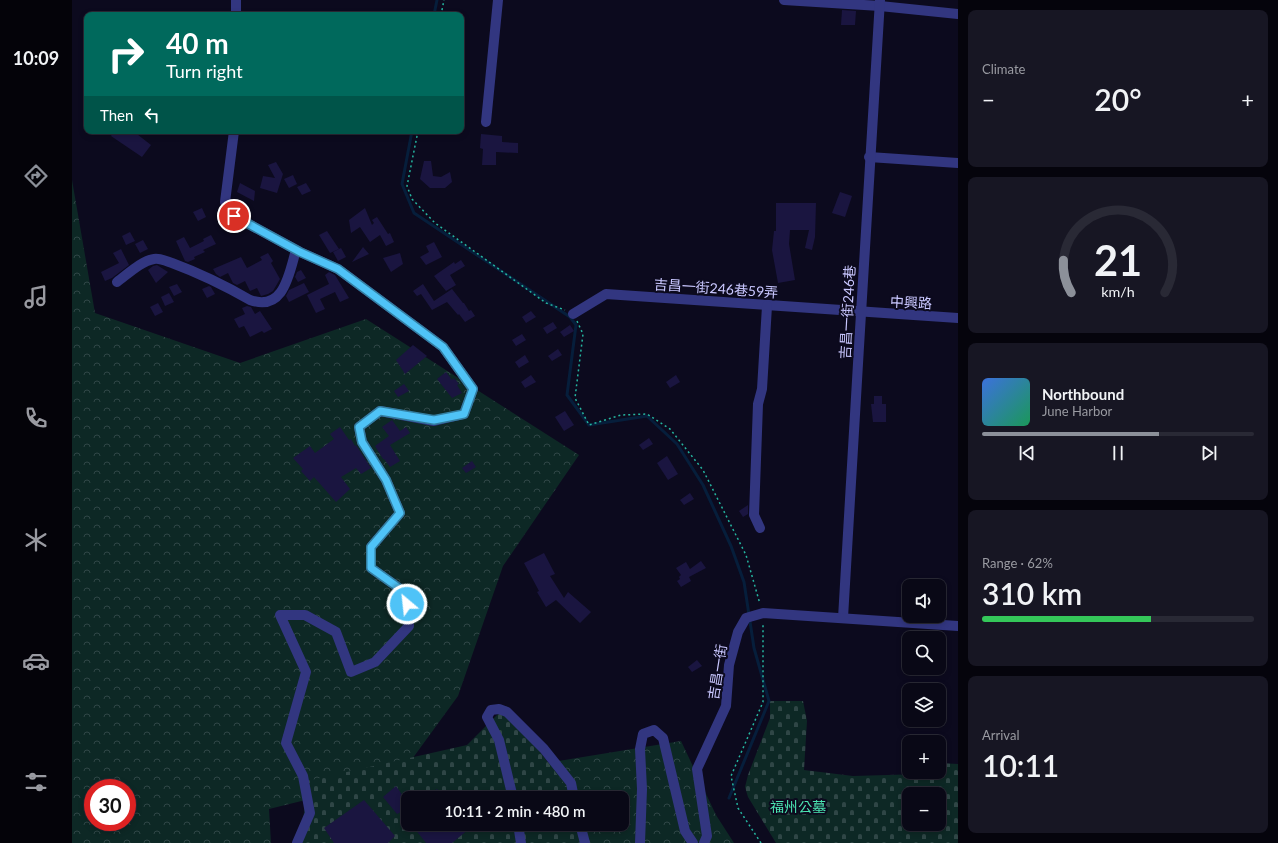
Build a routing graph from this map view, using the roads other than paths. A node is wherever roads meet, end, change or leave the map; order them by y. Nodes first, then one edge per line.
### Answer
1 (236, 0) edge
2 (498, 0) edge
3 (784, 0) edge
4 (880, 3) edge
5 (236, 12) edge
6 (958, 14) edge
7 (486, 122) dead end
8 (234, 134) edge
9 (869, 158) junction
10 (958, 163) edge
11 (296, 250) junction
12 (118, 282) dead end
13 (767, 306) junction
14 (862, 313) junction
15 (573, 314) road end
16 (958, 318) edge
17 (760, 528) dead end
18 (843, 618) junction
19 (958, 626) edge
20 (511, 791) edge
21 (573, 791) edge
22 (519, 831) edge
23 (582, 831) edge
24 (297, 843) edge
25 (521, 843) edge
26 (585, 843) edge
27 (640, 843) edge
28 (693, 843) edge
29 (704, 843) edge

1 - 5 street
2 - 7 street
3 - 4 street
4 - 6 street
4 - 9 street, 吉昌一街246巷
8 - 11 street
9 - 10 street
9 - 14 street, 吉昌一街246巷
11 - 12 street
11 - 24 street
13 - 14 street, 吉昌一街246巷59弄
13 - 15 street, 吉昌一街246巷59弄
13 - 17 street
14 - 16 street, 中興路
14 - 18 street, 吉昌一街246巷
18 - 19 street, 吉昌一街
18 - 29 street, 吉昌一街
20 - 21 street
22 - 25 street
23 - 26 street
27 - 28 street

